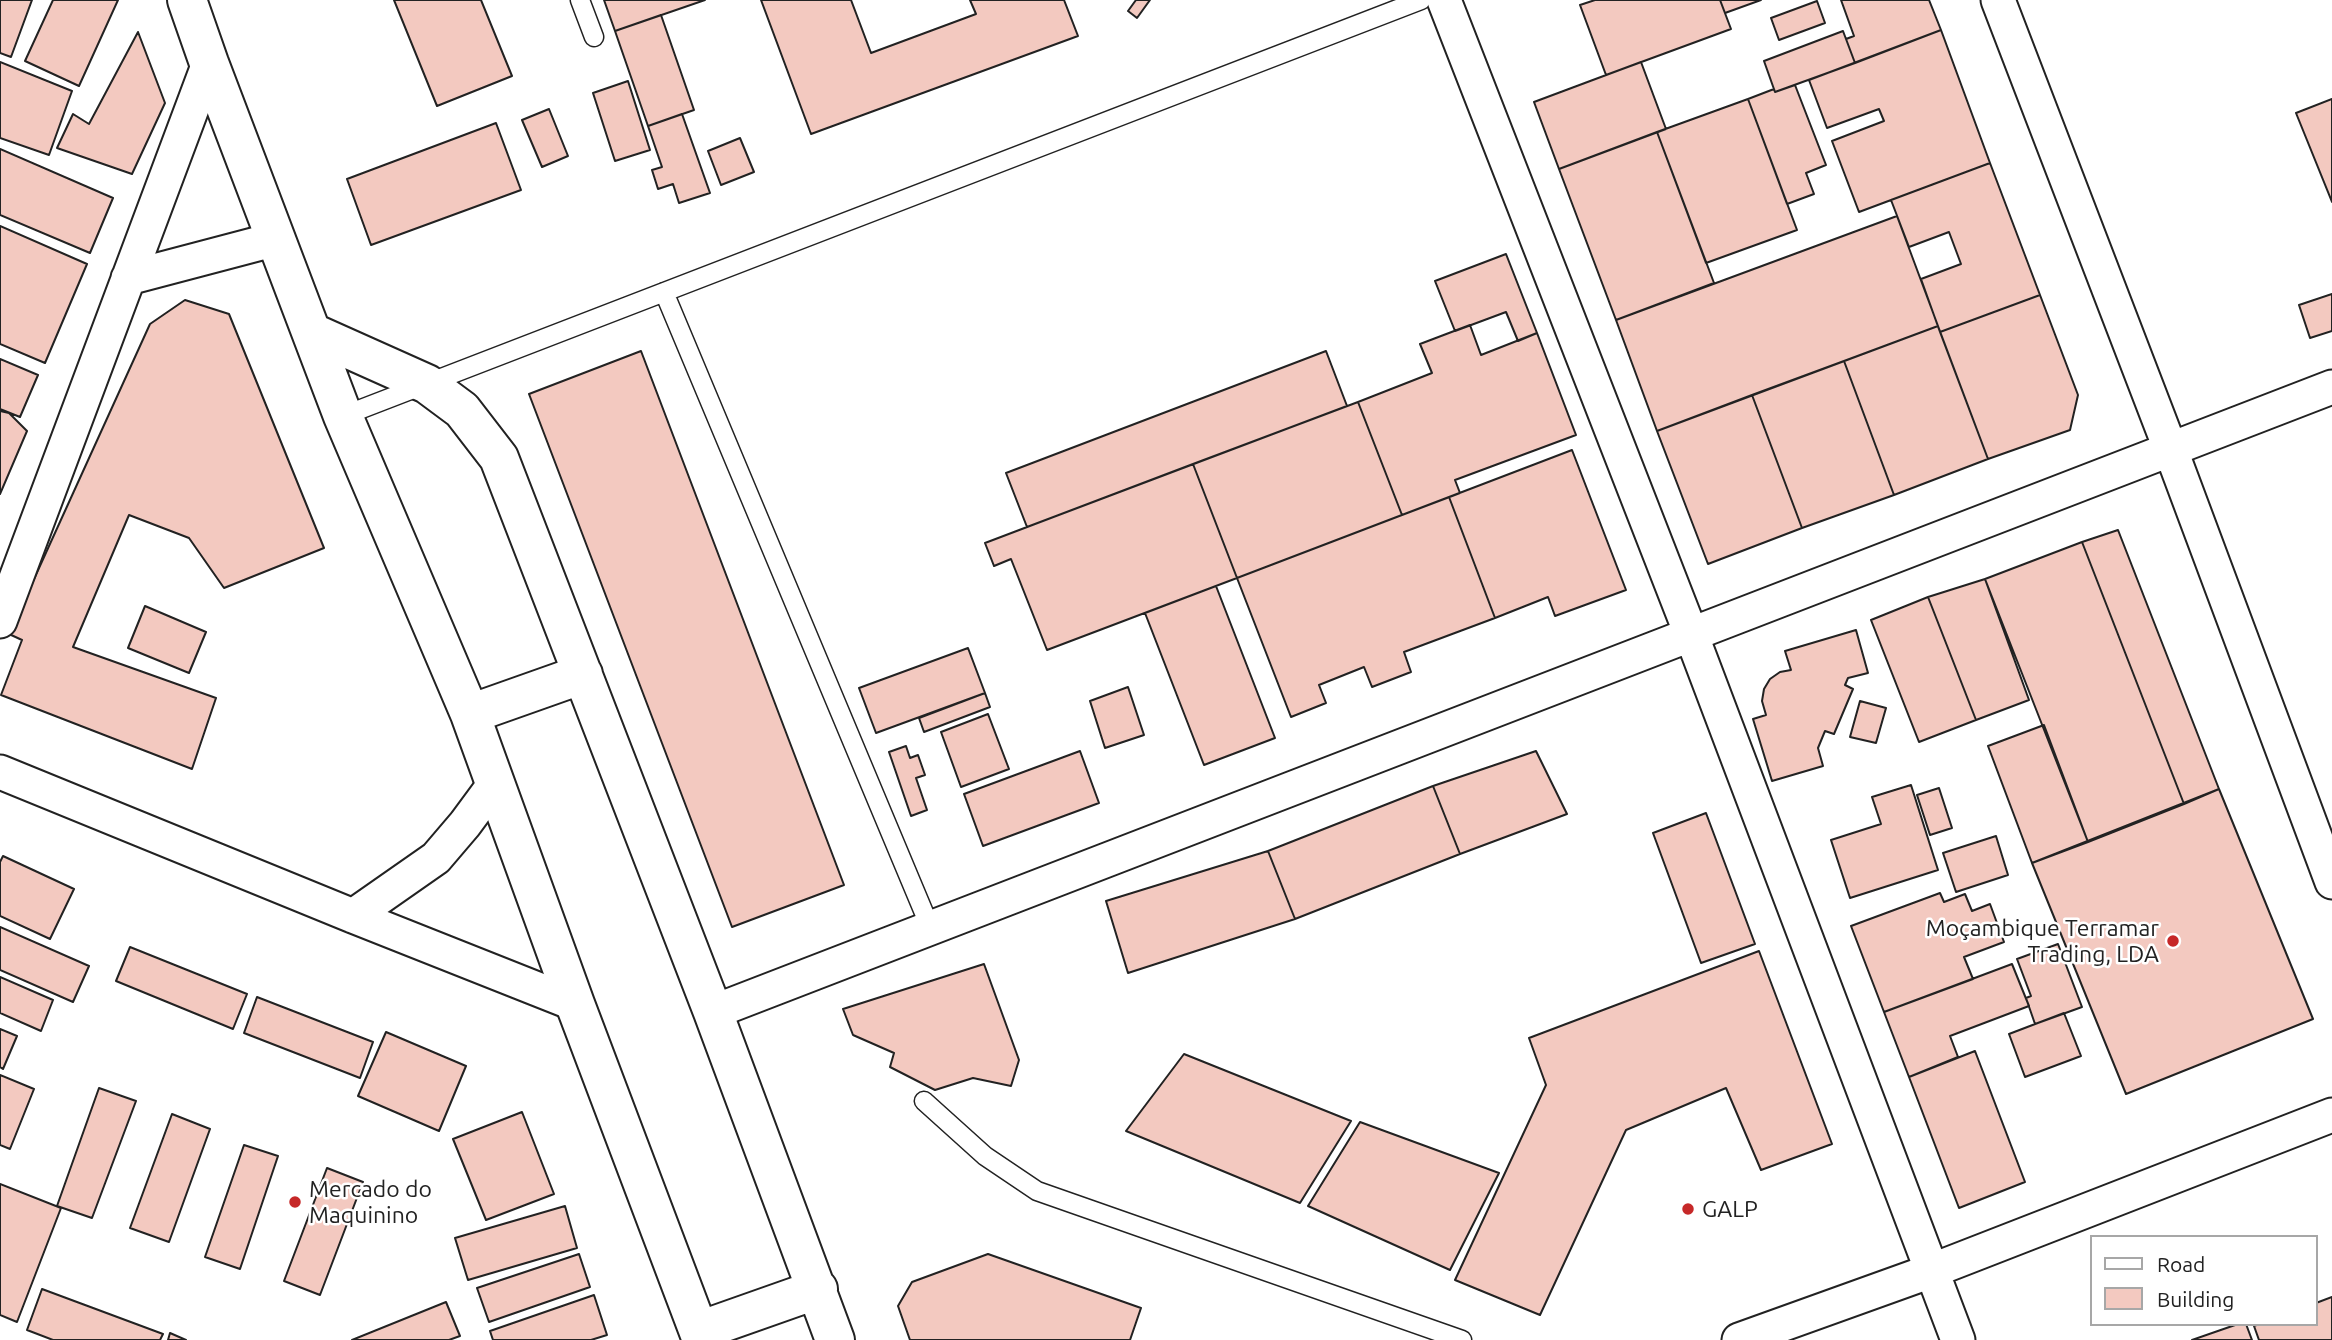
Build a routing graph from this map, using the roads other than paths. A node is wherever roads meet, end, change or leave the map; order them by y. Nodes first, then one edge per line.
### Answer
1 (187, 0) edge
2 (580, 0) edge
3 (1421, 0) edge
4 (1444, 0) edge
5 (1998, 0) edge
6 (594, 37) dead end
7 (209, 63) junction
8 (276, 239) junction
9 (128, 278) junction
10 (664, 292) junction
11 (313, 333) junction
12 (427, 384) junction
13 (2332, 387) edge
14 (344, 416) junction
15 (2171, 448) junction
16 (0, 621) edge
17 (1690, 634) junction
18 (583, 674) junction
19 (470, 714) junction
20 (0, 772) edge
21 (496, 782) junction
22 (2332, 882) edge
23 (353, 916) junction
24 (930, 928) junction
25 (575, 1004) junction
26 (713, 1012) junction
27 (924, 1101) dead end
28 (2332, 1115) edge
29 (1931, 1271) junction
30 (818, 1289) junction
31 (700, 1336) edge
32 (835, 1340) edge
33 (1462, 1340) edge
34 (1739, 1340) edge
35 (1958, 1340) edge

1 - 7 street
2 - 6 lane
3 - 10 lane
4 - 17 street
5 - 15 street
7 - 8 street
7 - 9 street
8 - 9 street
8 - 11 street
9 - 16 street
10 - 12 lane
10 - 24 lane
11 - 12 street
11 - 14 street
12 - 14 lane
12 - 18 street
13 - 15 street
14 - 19 street
15 - 17 street
15 - 22 street
17 - 24 street
17 - 29 street
18 - 19 street
18 - 26 street
19 - 21 street
20 - 23 street
21 - 23 street
21 - 25 street
23 - 25 street
24 - 26 street
25 - 31 street
26 - 30 street
27 - 33 lane
28 - 29 street
29 - 34 street
29 - 35 street
30 - 31 street
30 - 32 street

